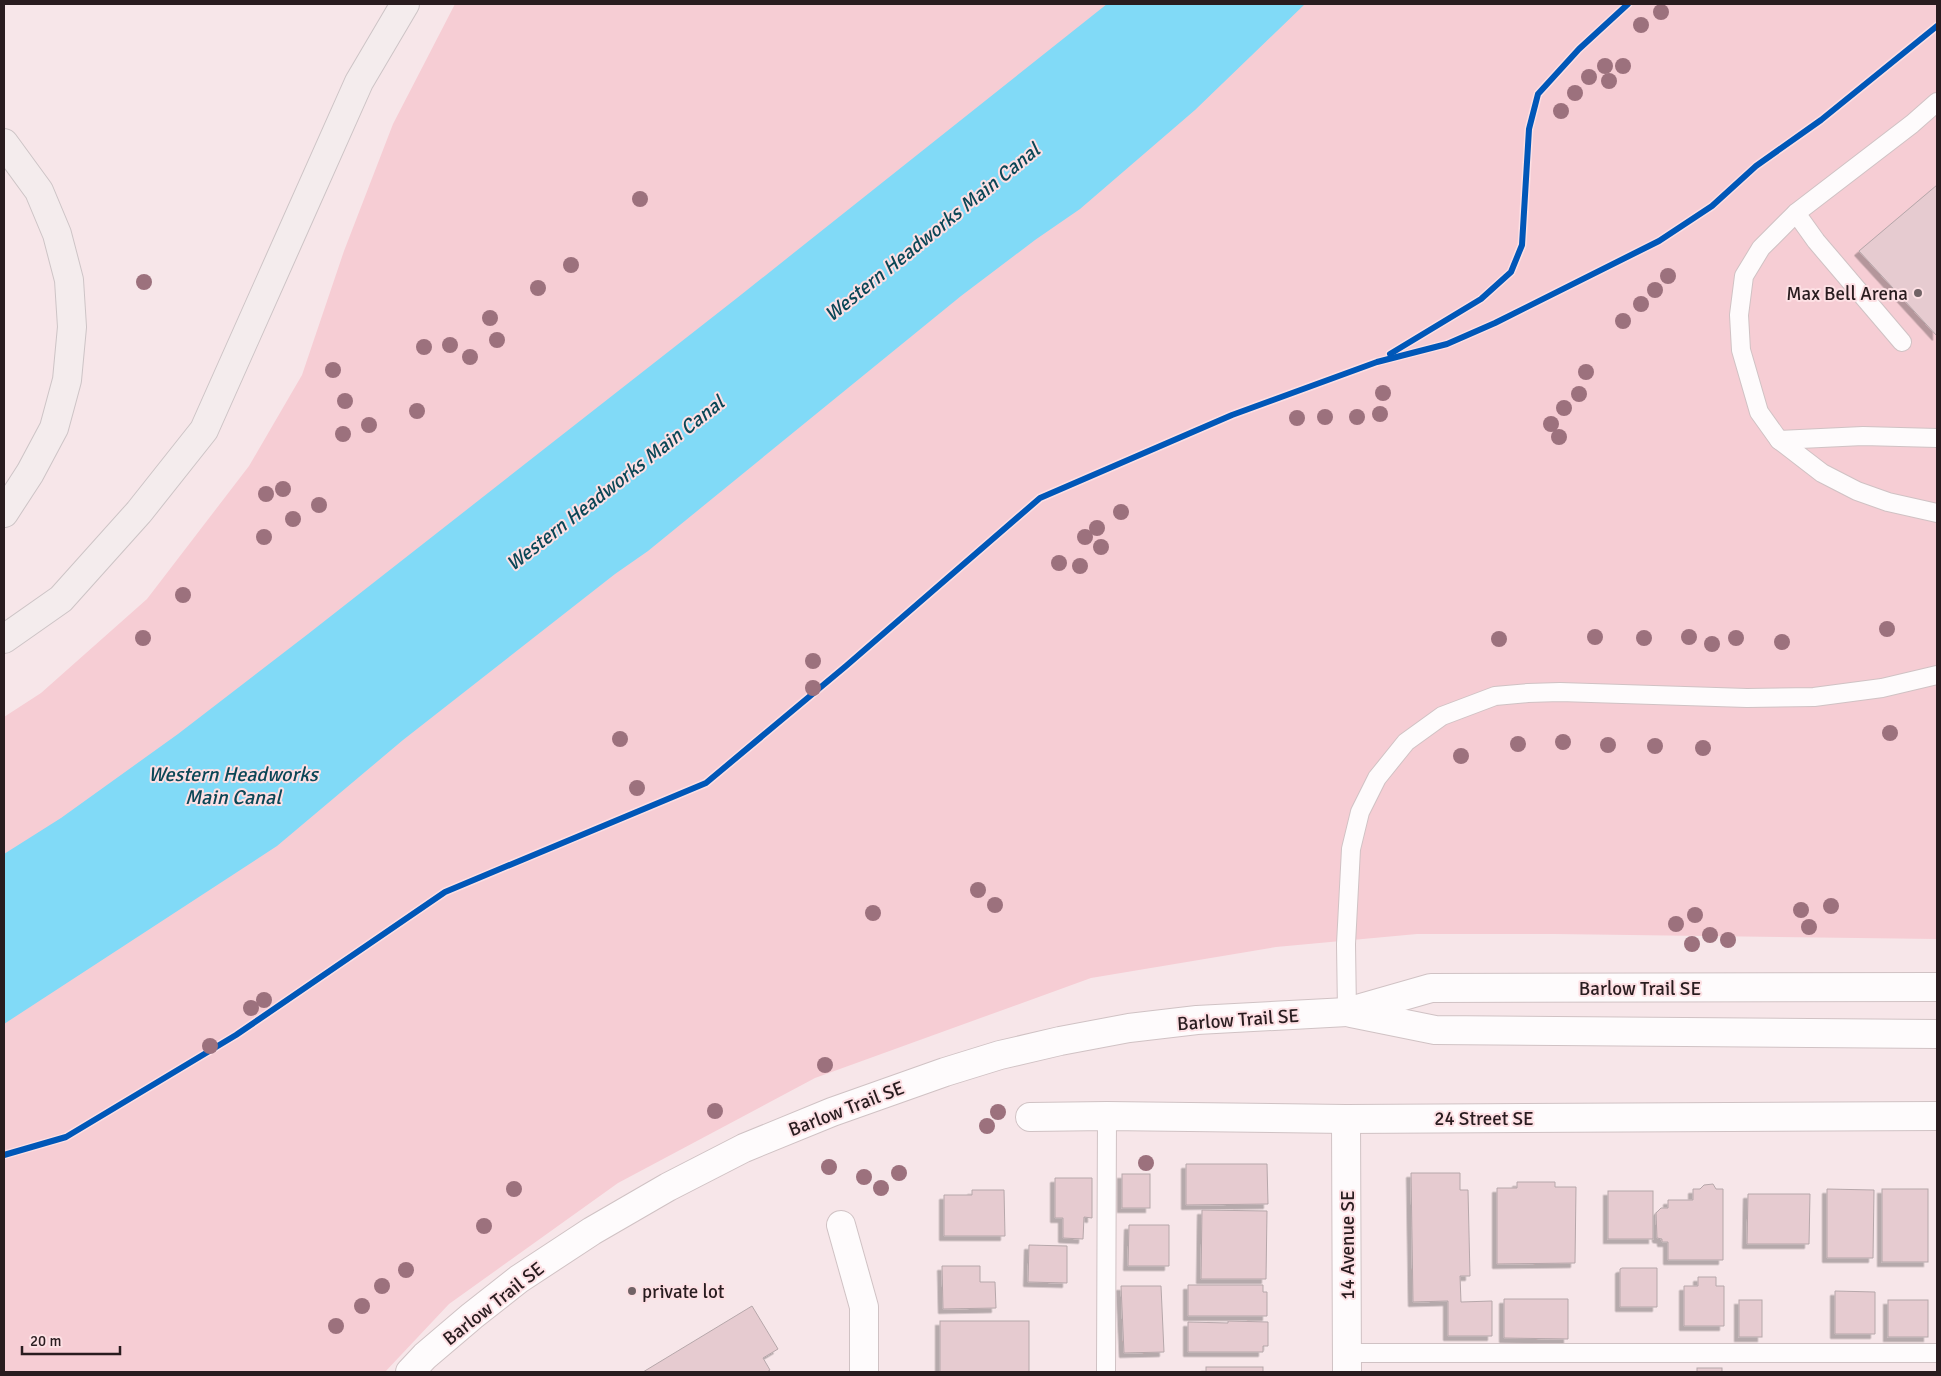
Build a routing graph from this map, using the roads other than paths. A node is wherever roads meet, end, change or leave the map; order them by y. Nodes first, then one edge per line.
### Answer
1 (405, 4) edge
2 (1937, 102) edge
3 (4, 144) edge
4 (1796, 212) junction
5 (1902, 342) dead end
6 (1937, 438) edge
7 (1779, 440) junction
8 (4, 513) edge
9 (1937, 513) edge
10 (4, 639) edge
11 (1937, 675) edge
12 (1937, 987) edge
13 (1347, 1012) junction
14 (1937, 1034) edge
15 (1106, 1116) junction
16 (1937, 1116) edge
17 (1030, 1117) dead end
18 (1346, 1119) junction
19 (841, 1225) dead end
20 (1937, 1353) edge
21 (1347, 1362) edge
22 (410, 1372) edge
23 (864, 1372) edge
24 (1106, 1372) edge

1 - 10 highway
2 - 4 lane
3 - 8 highway
4 - 5 lane
4 - 7 lane
6 - 7 lane
7 - 9 lane
11 - 13 lane
12 - 13 street, Barlow Trail SE
13 - 14 street, Barlow Trail SE
13 - 22 street, Barlow Trail SE
15 - 17 street, 24 Street SE
15 - 18 street, 24 Street SE
15 - 24 lane
16 - 18 street, 24 Street SE
18 - 21 street, 14 Avenue SE
19 - 23 street
20 - 21 lane

